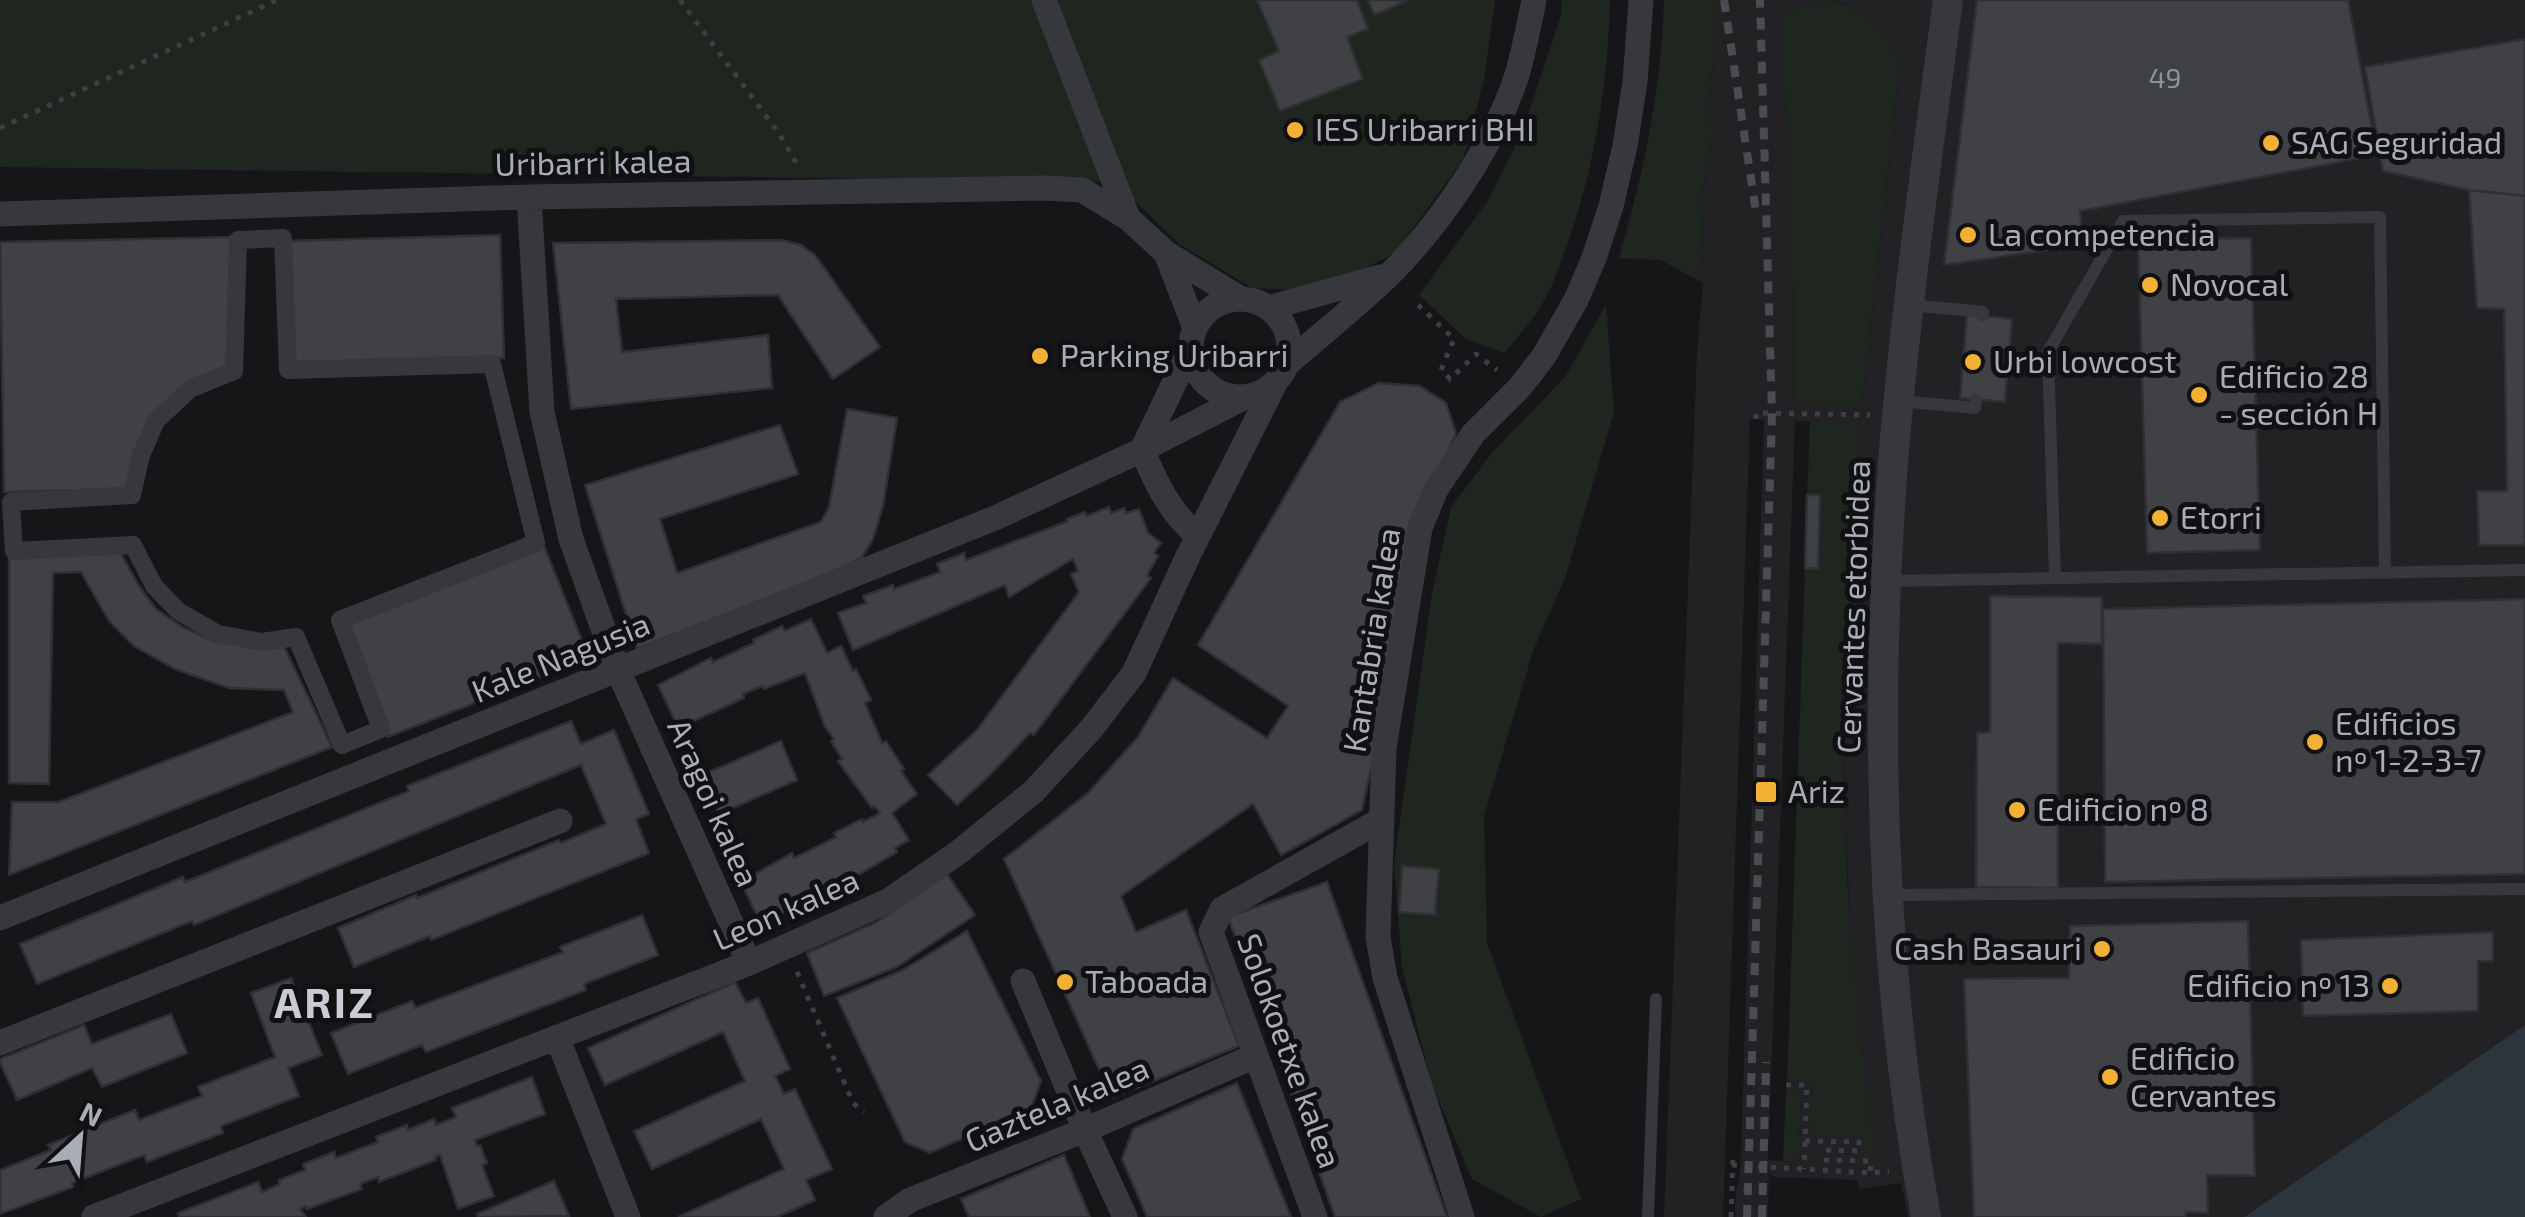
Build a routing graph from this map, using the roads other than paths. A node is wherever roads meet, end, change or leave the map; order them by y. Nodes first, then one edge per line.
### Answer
1 (1044, 0) edge
2 (1534, 0) edge
3 (1641, 0) edge
4 (1948, 0) edge
5 (529, 197) junction
6 (0, 214) edge
7 (1128, 218) junction
8 (1166, 253) junction
9 (1390, 274) junction
10 (1241, 299) junction
11 (1910, 305) junction
12 (1268, 308) junction
13 (1983, 314) dead end
14 (1193, 338) junction
15 (1280, 374) junction
16 (1245, 397) junction
17 (1976, 399) dead end
18 (1899, 408) junction
19 (1142, 450) junction
20 (7, 536) edge
21 (1198, 536) junction
22 (2525, 570) edge
23 (2385, 572) junction
24 (2055, 578) junction
25 (1887, 582) junction
26 (618, 670) junction
27 (1381, 820) junction
28 (560, 821) dead end
29 (2525, 889) edge
30 (1887, 895) junction
31 (0, 918) edge
32 (749, 963) junction
33 (1023, 982) dead end
34 (1656, 1000) dead end
35 (557, 1038) junction
36 (0, 1043) edge
37 (1255, 1056) junction
38 (1085, 1130) junction
39 (142, 1209) edge
40 (94, 1217) edge
41 (628, 1217) edge
42 (886, 1217) edge
43 (1125, 1217) edge
44 (1314, 1217) edge
45 (1462, 1217) edge
46 (1648, 1217) edge
47 (1926, 1217) edge

1 - 7 street
2 - 9 street
3 - 27 street, Kantabria kalea
4 - 11 street, Cervantes etorbidea
5 - 6 street, Uribarri kalea
5 - 7 street, Uribarri kalea
5 - 26 street, Aragoi kalea
7 - 8 street, Uribarri kalea
8 - 10 street, Uribarri kalea
8 - 14 street, Uribarri kalea
9 - 12 street
9 - 15 street
10 - 12 street
10 - 14 street
11 - 13 lane
11 - 18 street, Cervantes etorbidea
12 - 15 street
14 - 16 street
14 - 19 street
15 - 16 street, Kale Nagusia
15 - 21 street, Leon kalea
16 - 19 street, Kale Nagusia
17 - 18 lane
18 - 25 street, Cervantes etorbidea
19 - 21 street
19 - 26 street, Kale Nagusia
20 - 20 street
21 - 32 street, Leon kalea
22 - 23 lane
23 - 24 lane
23 - 24 lane
24 - 25 lane
25 - 30 street, Cervantes etorbidea
26 - 31 street, Kale Nagusia
26 - 32 street, Aragoi kalea
27 - 37 street, Solokoetxe kalea
27 - 45 street, Kantabria kalea
28 - 36 street
29 - 30 lane
30 - 47 street, Cervantes etorbidea
32 - 35 street, Leon kalea
33 - 38 street
34 - 46 lane
35 - 39 street, Leon kalea
35 - 41 street
37 - 38 street, Gaztela kalea
37 - 44 street, Solokoetxe kalea
38 - 42 street, Gaztela kalea
38 - 43 street
39 - 40 street, Leon kalea

